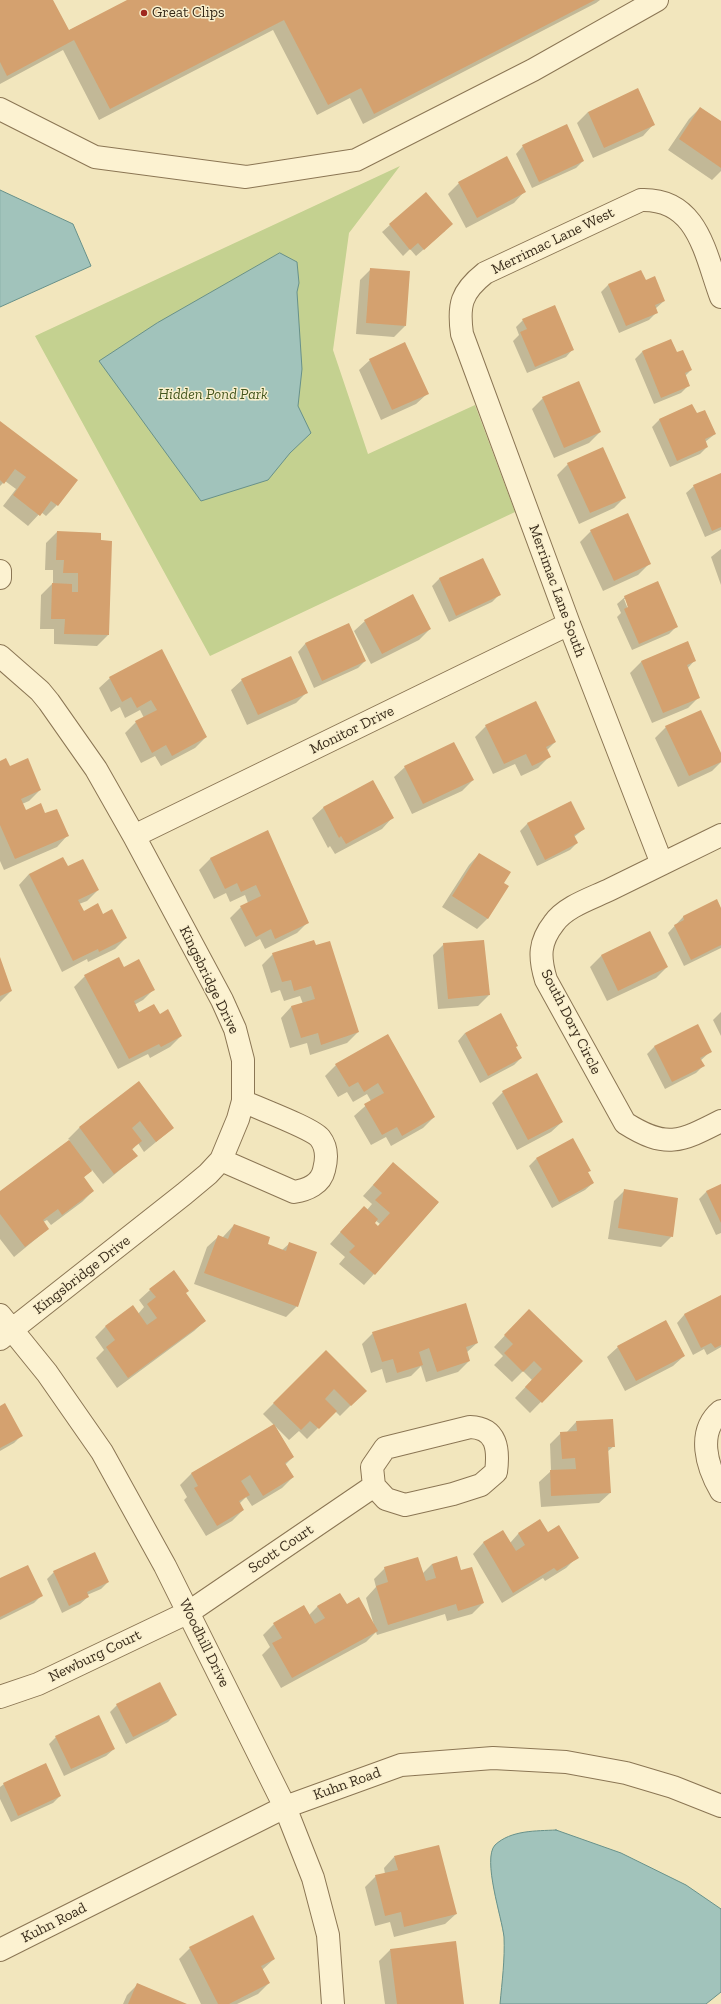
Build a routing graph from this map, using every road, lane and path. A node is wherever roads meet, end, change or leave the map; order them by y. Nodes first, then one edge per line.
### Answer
1 (657, 0) edge
2 (0, 109) edge
3 (721, 297) edge
4 (459, 315) joint
5 (0, 571) edge
6 (0, 578) edge
7 (569, 624) junction
8 (0, 656) edge
9 (721, 835) edge
10 (134, 836) junction
11 (662, 864) junction
12 (242, 1101) junction
13 (721, 1121) edge
14 (221, 1160) junction
15 (4, 1328) edge
16 (721, 1411) edge
17 (374, 1486) junction
18 (721, 1491) edge
19 (189, 1612) junction
20 (0, 1696) edge
21 (721, 1806) edge
22 (285, 1807) junction
23 (0, 1950) edge
24 (333, 2004) edge

1 - 2 street
3 - 4 street, Merrimac Lane West
4 - 7 street, Merrimac Lane South
5 - 6 street
7 - 10 street, Monitor Drive
7 - 11 street, Merrimac Lane South
8 - 10 street, Kingsbridge Drive
9 - 11 street, South Dory Circle
10 - 12 street, Kingsbridge Drive
11 - 13 street, South Dory Circle
12 - 14 street, Kingsbridge Drive
12 - 14 street
14 - 15 street, Kingsbridge Drive
15 - 19 street, Woodhill Drive
16 - 18 street
17 - 17 street
17 - 19 street, Scott Court
19 - 20 street, Newburg Court
19 - 22 street, Woodhill Drive
21 - 22 street, Kuhn Road
22 - 23 street, Kuhn Road
22 - 24 street, Woodhill Drive

